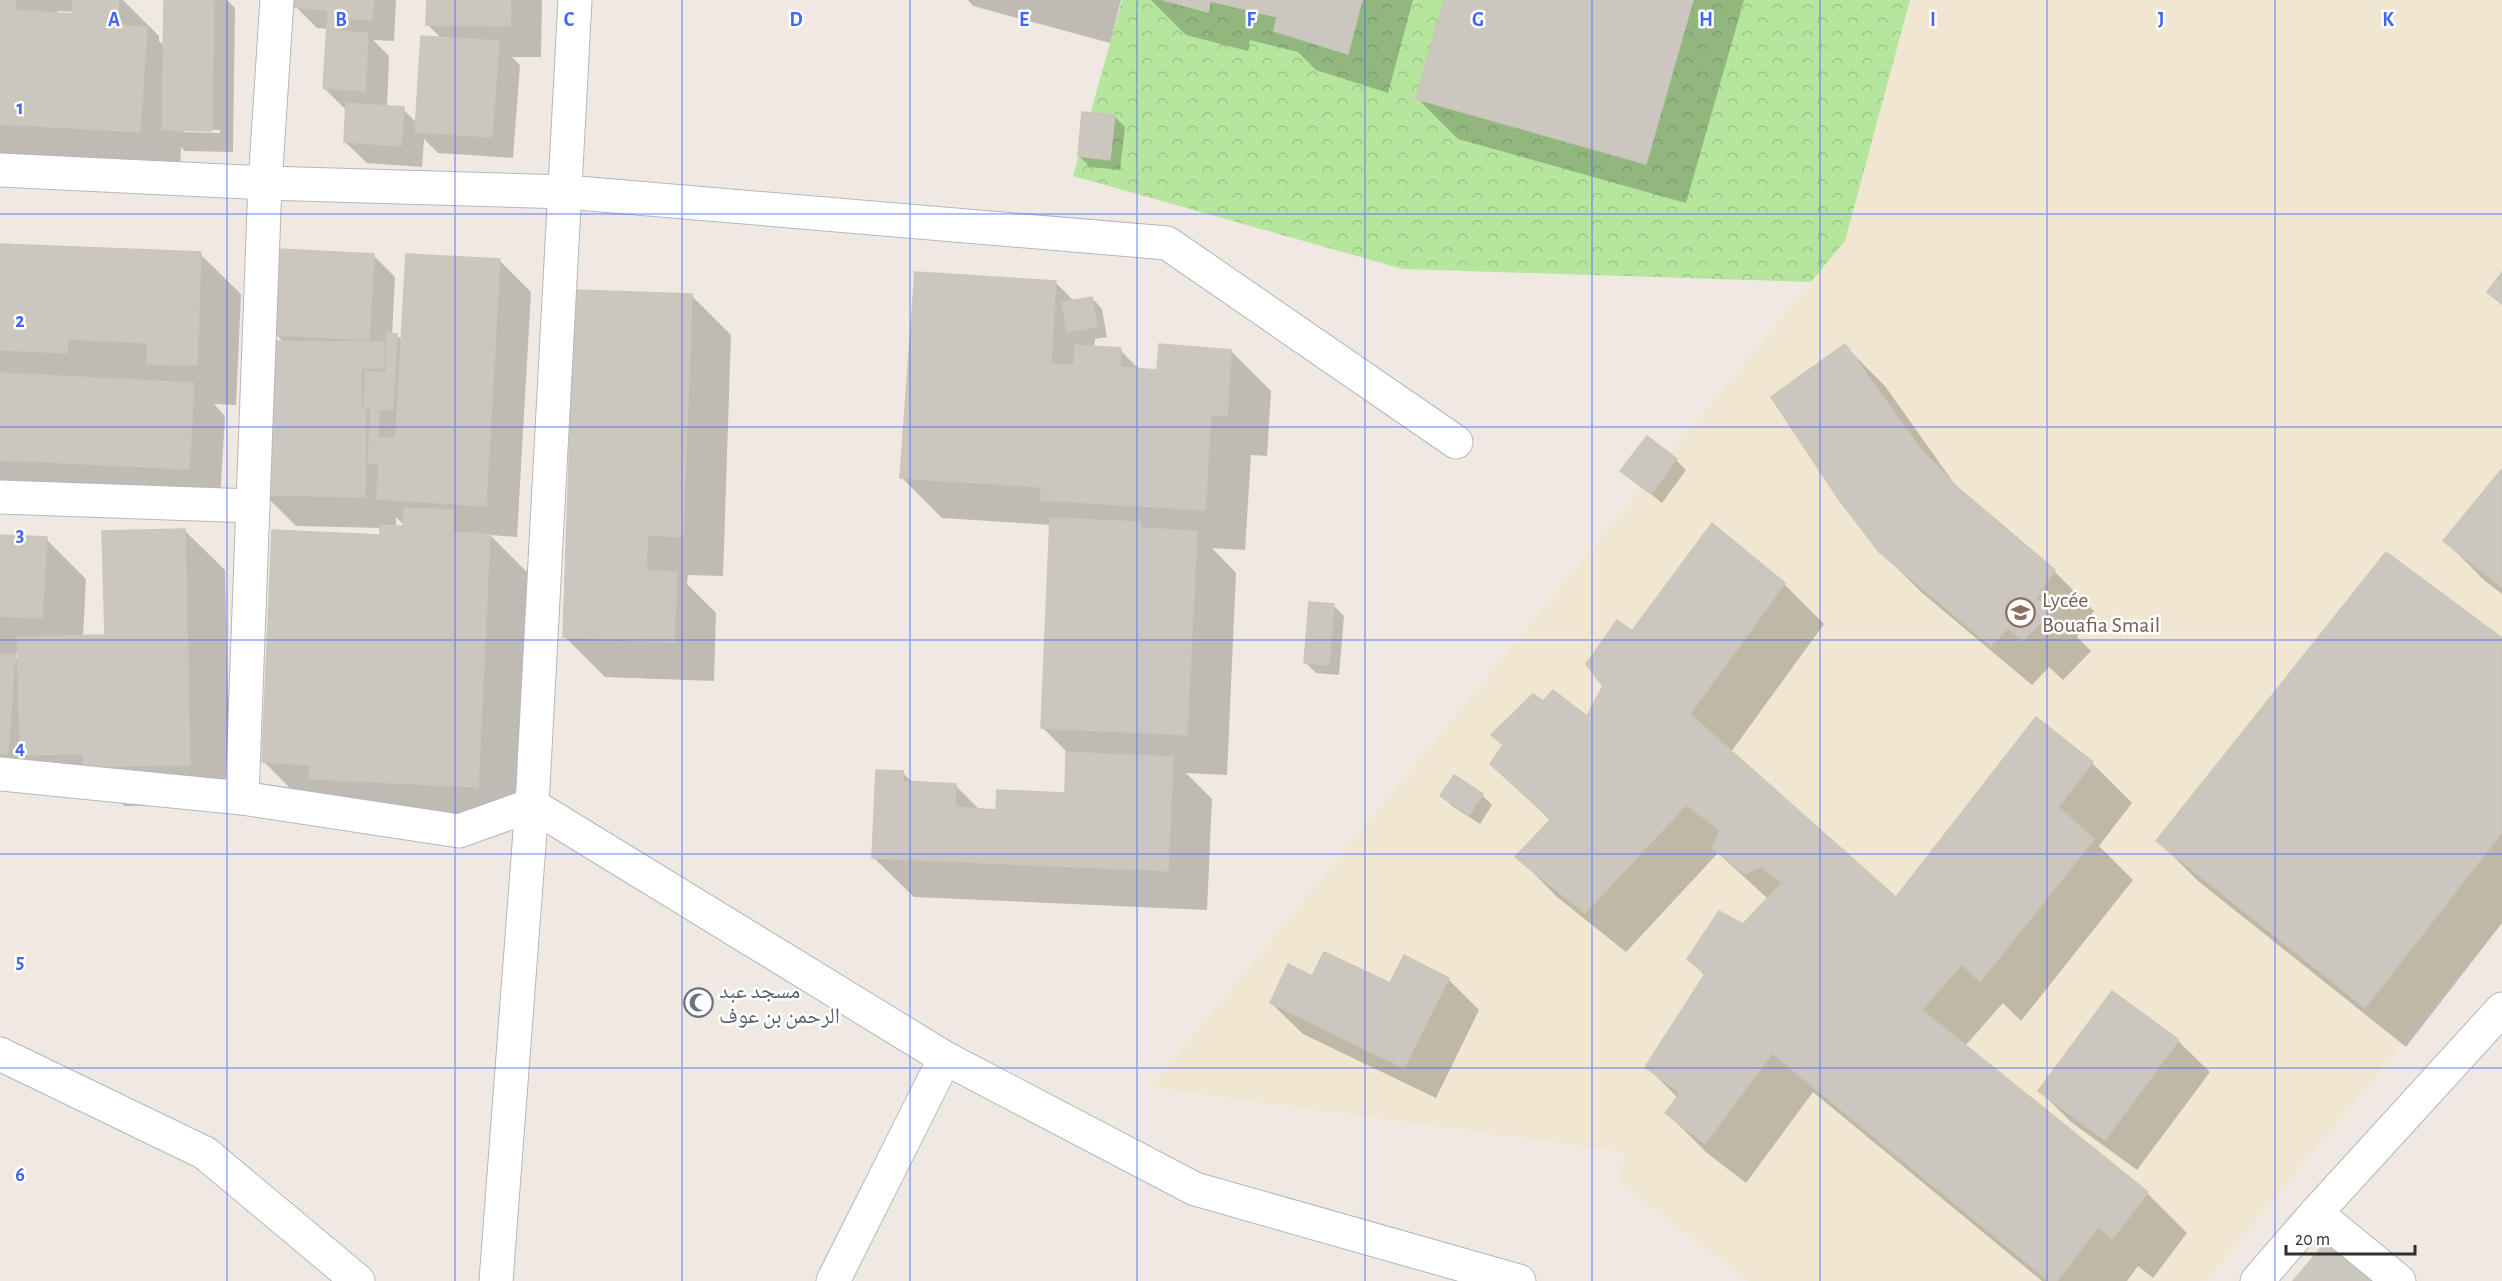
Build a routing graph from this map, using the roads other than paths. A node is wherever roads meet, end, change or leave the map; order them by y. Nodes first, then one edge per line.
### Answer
1 (277, 0) edge
2 (575, 0) edge
3 (0, 170) edge
4 (265, 183) junction
5 (566, 192) junction
6 (1456, 442) dead end
7 (0, 497) edge
8 (254, 506) junction
9 (0, 774) edge
10 (242, 798) junction
11 (532, 805) junction
12 (2502, 1009) edge
13 (0, 1054) edge
14 (945, 1058) junction
15 (2316, 1213) junction
16 (358, 1281) edge
17 (496, 1281) edge
18 (834, 1281) edge
19 (1519, 1281) edge
20 (2257, 1281) edge
21 (2399, 1281) edge

1 - 4 street
2 - 5 street
3 - 4 street
4 - 5 street
4 - 8 street
5 - 6 street
5 - 11 street
7 - 8 street
8 - 10 street
9 - 10 street
10 - 11 street
11 - 14 street
11 - 17 street
12 - 15 street
13 - 16 street
14 - 18 street
14 - 19 street
15 - 20 street
15 - 21 street

